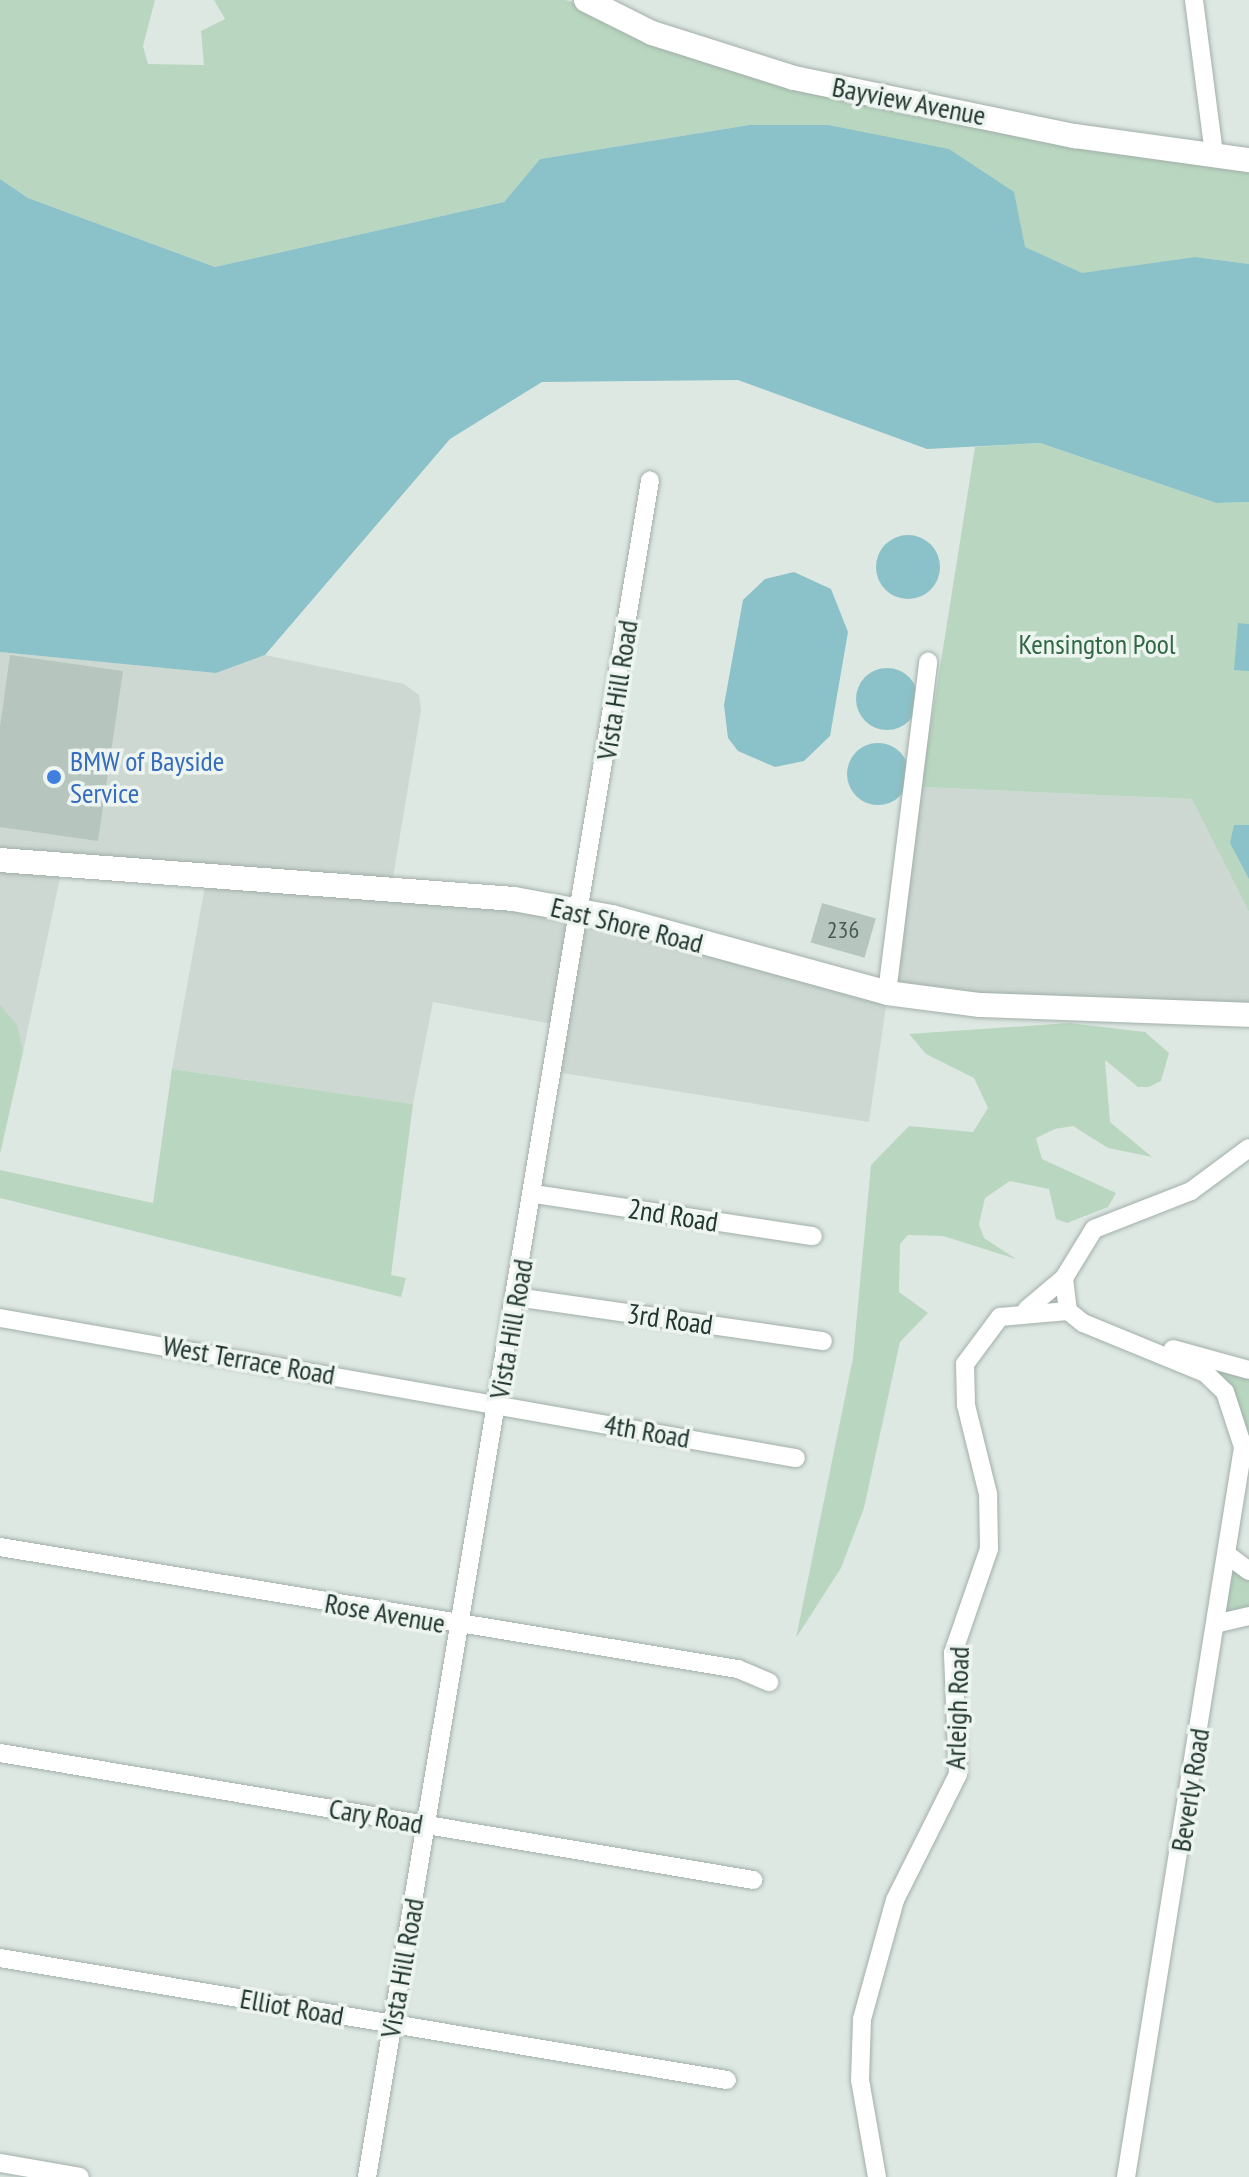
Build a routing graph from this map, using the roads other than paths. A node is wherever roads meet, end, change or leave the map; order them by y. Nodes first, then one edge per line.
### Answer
1 (1194, 0) edge
2 (580, 2) edge
3 (1214, 155) junction
4 (1249, 160) edge
5 (650, 480) dead end
6 (928, 662) dead end
7 (0, 860) edge
8 (583, 909) junction
9 (887, 993) junction
10 (1249, 1015) edge
11 (1249, 1148) edge
12 (534, 1194) junction
13 (813, 1236) dead end
14 (1064, 1278) junction
15 (516, 1297) junction
16 (1068, 1306) junction
17 (1027, 1309) junction
18 (0, 1318) edge
19 (823, 1341) dead end
20 (1127, 1344) junction
21 (1249, 1370) edge
22 (498, 1404) junction
23 (1246, 1442) edge
24 (796, 1458) dead end
25 (0, 1547) edge
26 (1229, 1556) junction
27 (1249, 1571) edge
28 (1249, 1616) edge
29 (1219, 1623) junction
30 (461, 1626) junction
31 (769, 1682) dead end
32 (0, 1753) edge
33 (427, 1824) junction
34 (753, 1880) dead end
35 (0, 1958) edge
36 (393, 2024) junction
37 (727, 2080) dead end
38 (0, 2163) edge
39 (80, 2177) edge
40 (367, 2177) edge
41 (877, 2177) edge
42 (1126, 2177) edge

1 - 3 street
2 - 3 main road, Bayview Avenue
3 - 4 main road, Bayview Avenue
5 - 8 street, Vista Hill Road
6 - 9 street
7 - 8 main road, East Shore Road
8 - 9 main road, East Shore Road
8 - 12 street, Vista Hill Road
9 - 10 main road, East Shore Road
11 - 14 street, Arleigh Road
12 - 13 street, 2nd Road
12 - 15 street, Vista Hill Road
14 - 16 street
14 - 17 street, Arleigh Road
15 - 19 street, 3rd Road
15 - 22 street, Vista Hill Road
16 - 17 street, Arleigh Road
16 - 20 street
17 - 41 street, Arleigh Road
18 - 22 street, West Terrace Road
20 - 21 street
20 - 23 street, Beverly Road
22 - 24 street, 4th Road
22 - 30 street, Vista Hill Road
23 - 26 street, Beverly Road
25 - 30 street, Rose Avenue
26 - 27 street
26 - 29 street, Beverly Road
28 - 29 street
29 - 42 street, Beverly Road
30 - 31 street, Rose Avenue
30 - 33 street, Vista Hill Road
32 - 33 street, Cary Road
33 - 34 street, Cary Road
33 - 36 street, Vista Hill Road
35 - 36 street, Elliot Road
36 - 37 street, Elliot Road
36 - 40 street, Vista Hill Road
38 - 39 street

